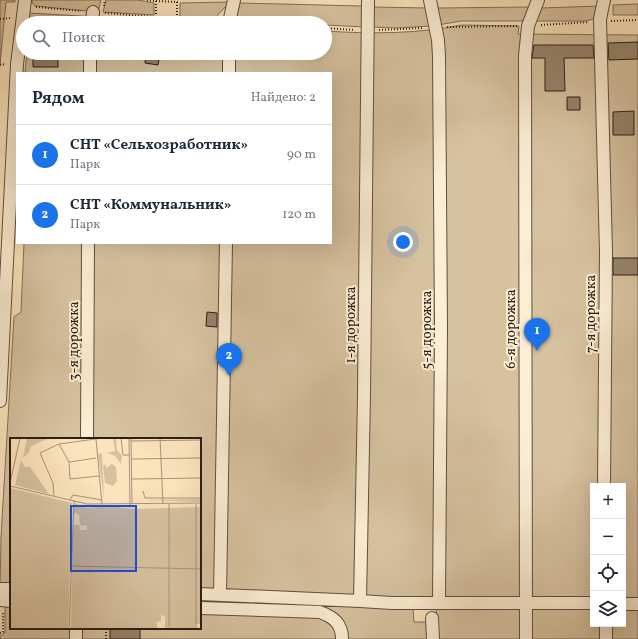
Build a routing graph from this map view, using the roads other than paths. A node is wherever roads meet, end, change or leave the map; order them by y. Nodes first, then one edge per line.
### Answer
1 (234, 0) edge
2 (368, 0) edge
3 (430, 0) edge
4 (538, 0) edge
5 (604, 0) edge
6 (25, 3) edge
7 (23, 16) edge
8 (231, 16) edge
9 (18, 60) edge
10 (90, 60) edge
11 (229, 60) edge
12 (17, 72) edge
13 (90, 72) edge
14 (229, 72) edge
15 (16, 84) edge
16 (88, 244) edge
17 (226, 244) edge
18 (0, 401) edge
19 (87, 438) edge
20 (604, 483) edge
21 (201, 594) edge
22 (220, 595) junction
23 (0, 600) edge
24 (10, 601) edge
25 (360, 601) junction
26 (439, 603) junction
27 (526, 603) junction
28 (590, 603) edge
29 (626, 604) edge
30 (638, 604) edge
31 (201, 608) edge
32 (432, 618) dead end
33 (606, 627) edge
34 (342, 639) edge
35 (433, 639) edge
36 (526, 639) edge
37 (606, 639) edge

1 - 8 street
2 - 25 street, 1-я дорожка
3 - 26 street, 5-я дорожка
4 - 27 street, 6-я дорожка
5 - 20 street, 7-я дорожка
6 - 7 street
9 - 12 street
10 - 13 street
11 - 14 street
15 - 18 street
16 - 19 street, 3-я дорожка
17 - 22 street
21 - 22 street
22 - 25 street
23 - 24 street
25 - 26 street
26 - 27 street
27 - 28 street
27 - 36 street, 6-я дорожка
29 - 30 street
31 - 34 street
32 - 35 street
33 - 37 street

